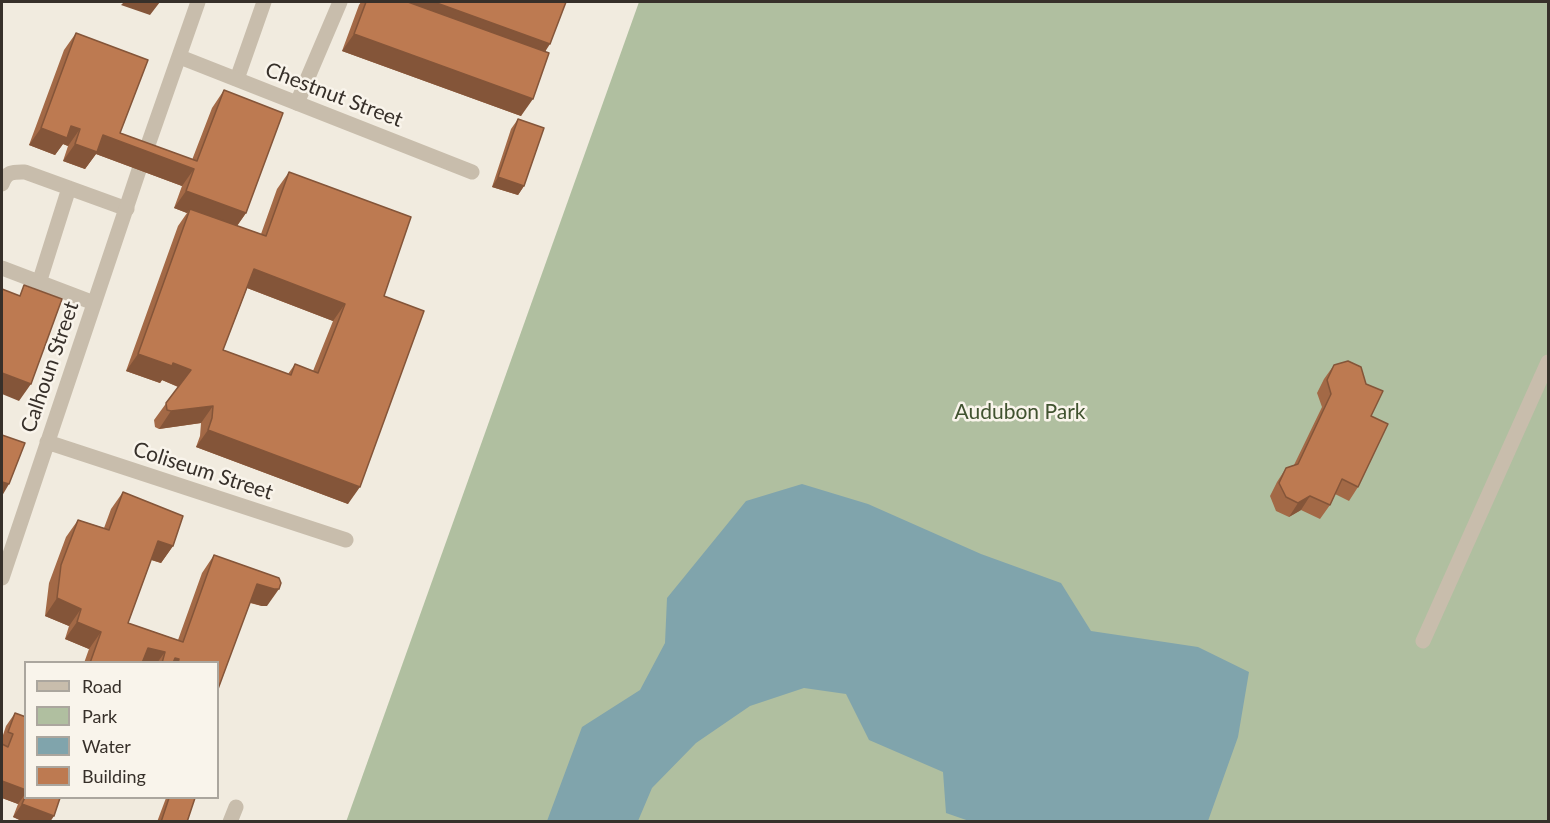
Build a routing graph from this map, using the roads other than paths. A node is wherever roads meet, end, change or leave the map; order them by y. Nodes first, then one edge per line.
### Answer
1 (198, 2) edge
2 (264, 2) edge
3 (340, 2) edge
4 (180, 57) junction
5 (237, 80) junction
6 (297, 104) junction
7 (472, 172) dead end
8 (2, 184) edge
9 (69, 188) junction
10 (127, 210) junction
11 (2, 268) edge
12 (39, 282) junction
13 (94, 303) junction
14 (1548, 362) edge
15 (47, 442) junction
16 (346, 540) dead end
17 (2, 578) edge
18 (1422, 641) dead end

1 - 4 street, Calhoun Street
2 - 5 street
3 - 6 street
4 - 5 street, Chestnut Street
4 - 10 street, Calhoun Street
5 - 6 street, Chestnut Street
6 - 7 street, Chestnut Street
8 - 9 street
9 - 10 street
9 - 12 street
10 - 13 street, Calhoun Street
11 - 12 street
12 - 13 street
13 - 15 street, Calhoun Street
14 - 18 street
15 - 16 street, Coliseum Street
15 - 17 street, Calhoun Street

